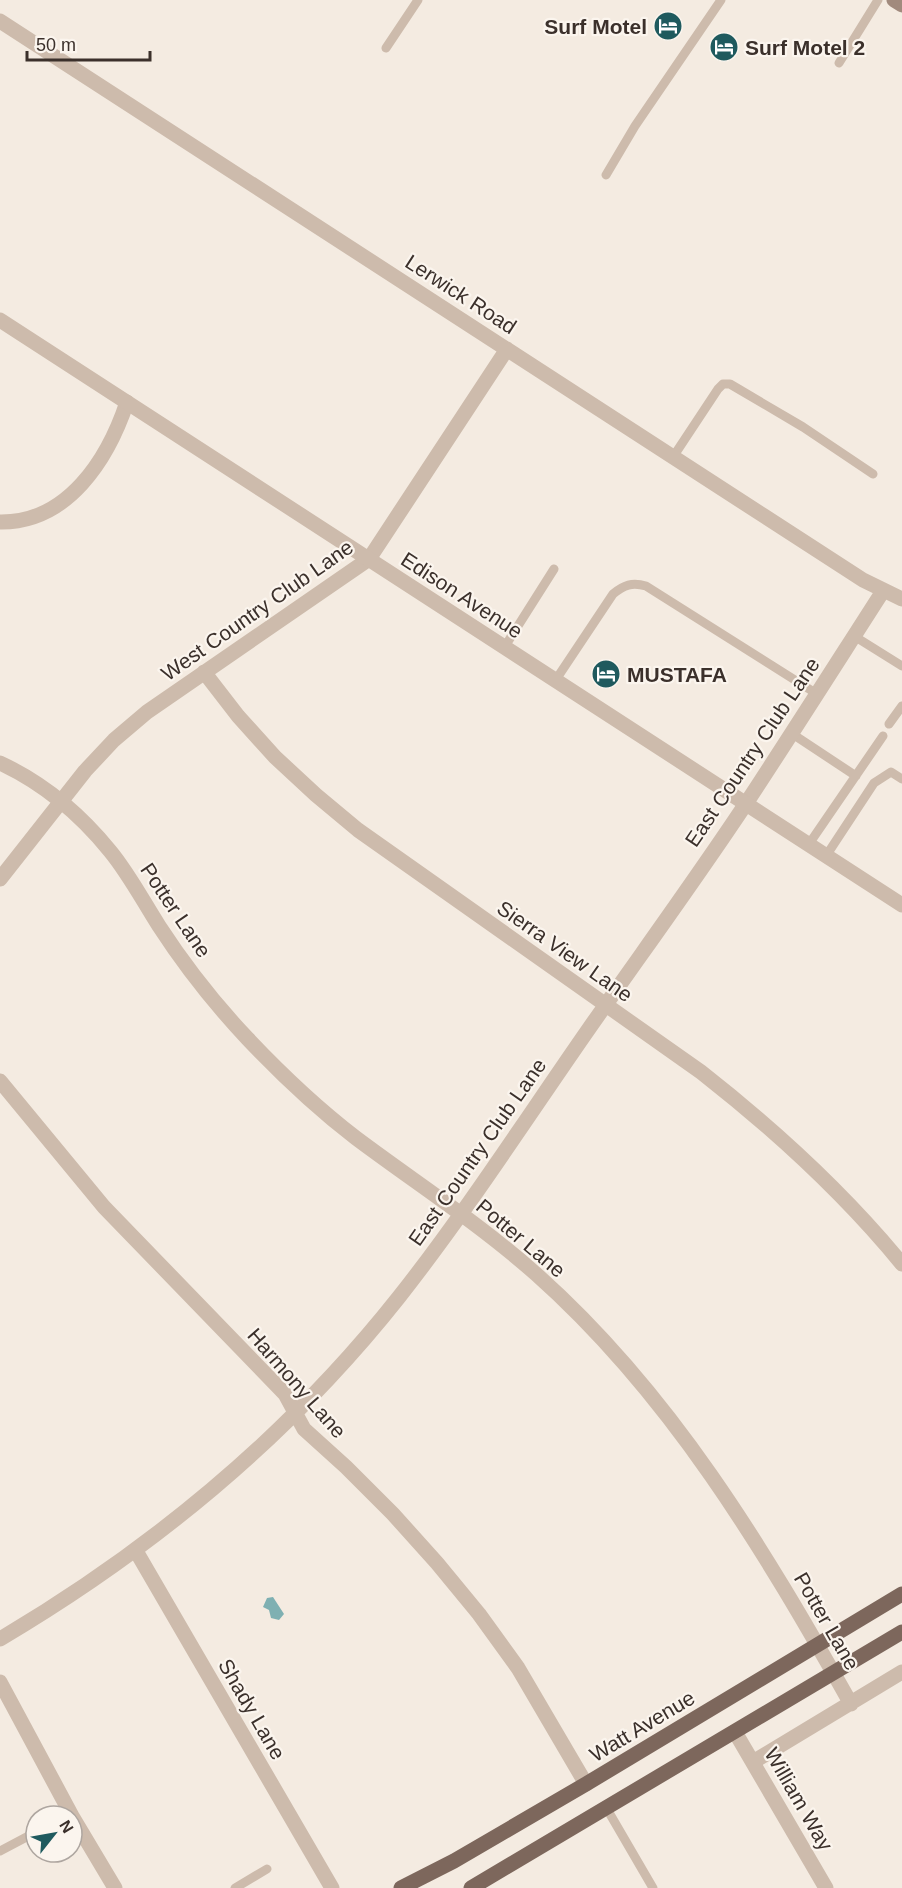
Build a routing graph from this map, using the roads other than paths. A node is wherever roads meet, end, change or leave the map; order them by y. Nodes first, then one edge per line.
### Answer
1 (418, 0) edge
2 (721, 0) edge
3 (878, 0) edge
4 (894, 0) edge
5 (902, 5) edge
6 (0, 21) edge
7 (386, 48) dead end
8 (840, 63) dead end
9 (606, 175) dead end
10 (0, 320) edge
11 (507, 349) junction
12 (127, 402) junction
13 (674, 457) junction
14 (873, 474) dead end
15 (0, 522) edge
16 (369, 559) junction
17 (554, 569) dead end
18 (883, 591) junction
19 (902, 599) edge
20 (854, 636) junction
21 (504, 648) junction
22 (902, 666) edge
23 (204, 672) junction
24 (555, 681) junction
25 (817, 694) junction
26 (902, 706) edge
27 (889, 724) dead end
28 (791, 733) junction
29 (883, 736) dead end
30 (0, 763) edge
31 (856, 776) junction
32 (902, 779) edge
33 (61, 802) junction
34 (746, 803) junction
35 (809, 844) junction
36 (826, 856) junction
37 (0, 879) edge
38 (901, 903) edge
39 (606, 1005) junction
40 (0, 1081) edge
41 (460, 1214) junction
42 (902, 1264) edge
43 (295, 1413) junction
44 (136, 1551) junction
45 (902, 1594) edge
46 (902, 1632) edge
47 (0, 1639) edge
48 (817, 1645) junction
49 (833, 1672) junction
50 (902, 1672) edge
51 (0, 1683) edge
52 (851, 1704) junction
53 (735, 1732) junction
54 (753, 1762) junction
55 (586, 1784) junction
56 (64, 1804) edge
57 (607, 1809) junction
58 (24, 1838) edge
59 (84, 1838) edge
60 (0, 1851) edge
61 (267, 1869) dead end
62 (115, 1888) edge
63 (236, 1888) edge
64 (332, 1888) edge
65 (401, 1888) edge
66 (471, 1888) edge
67 (653, 1888) edge
68 (826, 1888) edge

1 - 7 lane
2 - 9 lane
3 - 8 lane
4 - 5 main road
6 - 11 street, Lerwick Road
10 - 12 street, Edison Avenue
11 - 13 street, Lerwick Road
11 - 16 street, West Country Club Lane
12 - 15 street
12 - 16 street, Edison Avenue
13 - 14 lane
13 - 18 street, Lerwick Road
16 - 21 street, Edison Avenue
16 - 23 street, West Country Club Lane
17 - 21 lane
18 - 19 street, Lerwick Road
18 - 20 street, East Country Club Lane
20 - 22 lane
20 - 25 street, East Country Club Lane
21 - 24 street, Edison Avenue
23 - 33 street, West Country Club Lane
23 - 39 street, Sierra View Lane
24 - 25 lane
24 - 34 street, Edison Avenue
25 - 28 street, East Country Club Lane
26 - 27 lane
28 - 31 lane
28 - 34 street, East Country Club Lane
29 - 31 lane
30 - 33 street, Potter Lane
31 - 35 lane
32 - 36 lane
33 - 37 street, West Country Club Lane
33 - 41 street, Potter Lane
34 - 35 street, Edison Avenue
34 - 39 street, East Country Club Lane
35 - 36 street, Edison Avenue
36 - 38 street, Edison Avenue
39 - 41 street, East Country Club Lane
39 - 42 street, Sierra View Lane
40 - 43 street, Harmony Lane
41 - 43 street, East Country Club Lane
41 - 48 street, Potter Lane
43 - 44 street, East Country Club Lane
43 - 55 street, Harmony Lane
44 - 47 street, East Country Club Lane
44 - 64 street, Shady Lane
45 - 48 main road, Watt Avenue
46 - 49 main road
48 - 49 street, Potter Lane
48 - 55 main road, Watt Avenue
49 - 52 street, Potter Lane
49 - 53 main road
50 - 52 street
51 - 56 street
52 - 54 street
53 - 54 street, William Way
53 - 57 main road
54 - 68 street, William Way
55 - 65 main road, Watt Avenue
57 - 66 main road
57 - 67 lane
58 - 60 lane
59 - 62 street
61 - 63 lane

